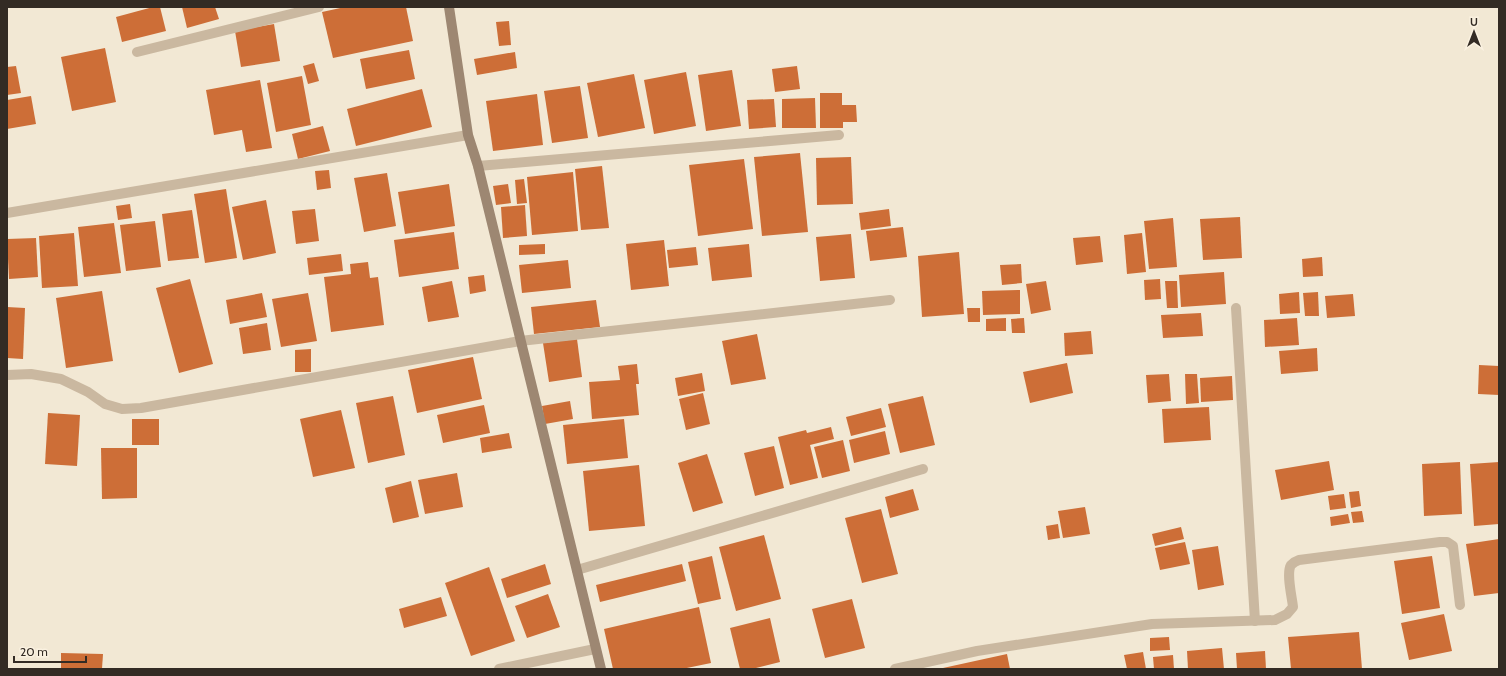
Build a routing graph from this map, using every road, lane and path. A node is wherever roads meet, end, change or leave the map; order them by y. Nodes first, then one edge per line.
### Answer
1 (319, 7) edge
2 (449, 7) edge
3 (137, 52) dead end
4 (468, 136) junction
5 (839, 136) dead end
6 (478, 166) junction
7 (7, 213) edge
8 (890, 300) dead end
9 (1236, 308) dead end
10 (520, 341) junction
11 (7, 375) edge
12 (923, 469) dead end
13 (577, 570) junction
14 (1460, 604) dead end
15 (1255, 621) junction
16 (595, 649) junction
17 (499, 669) edge
18 (601, 669) edge
19 (895, 669) edge

1 - 3 street
2 - 4 street
4 - 6 street
4 - 7 street
5 - 6 street
6 - 10 street
8 - 10 street
9 - 15 street
10 - 11 street
10 - 13 street
12 - 13 street
13 - 16 street
14 - 15 street
15 - 19 street
16 - 17 street
16 - 18 street

